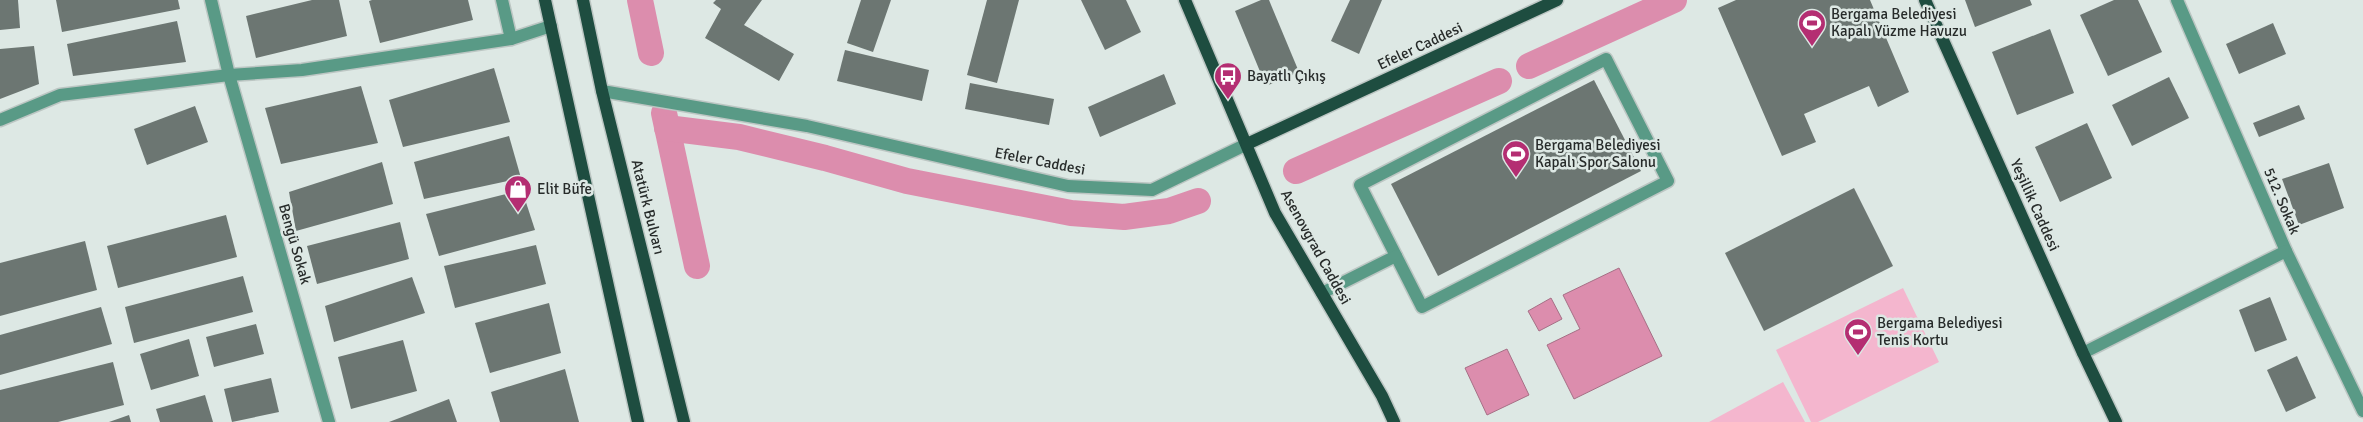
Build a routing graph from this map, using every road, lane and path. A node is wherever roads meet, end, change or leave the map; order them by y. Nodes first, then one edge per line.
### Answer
1 (212, 0) edge
2 (502, 0) edge
3 (545, 0) edge
4 (583, 0) edge
5 (1185, 0) edge
6 (1558, 0) edge
7 (1925, 0) edge
8 (2177, 0) edge
9 (551, 26) junction
10 (511, 38) junction
11 (229, 75) junction
12 (602, 91) junction
13 (0, 120) edge
14 (1247, 144) junction
15 (2286, 251) junction
16 (1396, 256) junction
17 (1322, 293) junction
18 (2083, 353) junction
19 (2363, 411) edge
20 (329, 422) edge
21 (638, 422) edge
22 (684, 422) edge
23 (1394, 422) edge
24 (2116, 422) edge

1 - 11 street, Bengü Sokak
2 - 10 street
3 - 9 main road
4 - 12 main road, Atatürk Bulvarı
5 - 14 main road, Asenovgrad Caddesi
6 - 14 main road, Efeler Caddesi
7 - 18 main road, Yeşillik Caddesi
8 - 15 street, 512. Sokak
9 - 10 street
9 - 21 main road
10 - 11 street
11 - 13 street
11 - 20 street, Bengü Sokak
12 - 14 street, Efeler Caddesi
12 - 22 main road, Atatürk Bulvarı
14 - 17 main road, Asenovgrad Caddesi
15 - 18 street
15 - 19 street, 512. Sokak
16 - 16 street
16 - 17 street
17 - 23 main road, Asenovgrad Caddesi
18 - 24 main road, Yeşillik Caddesi

